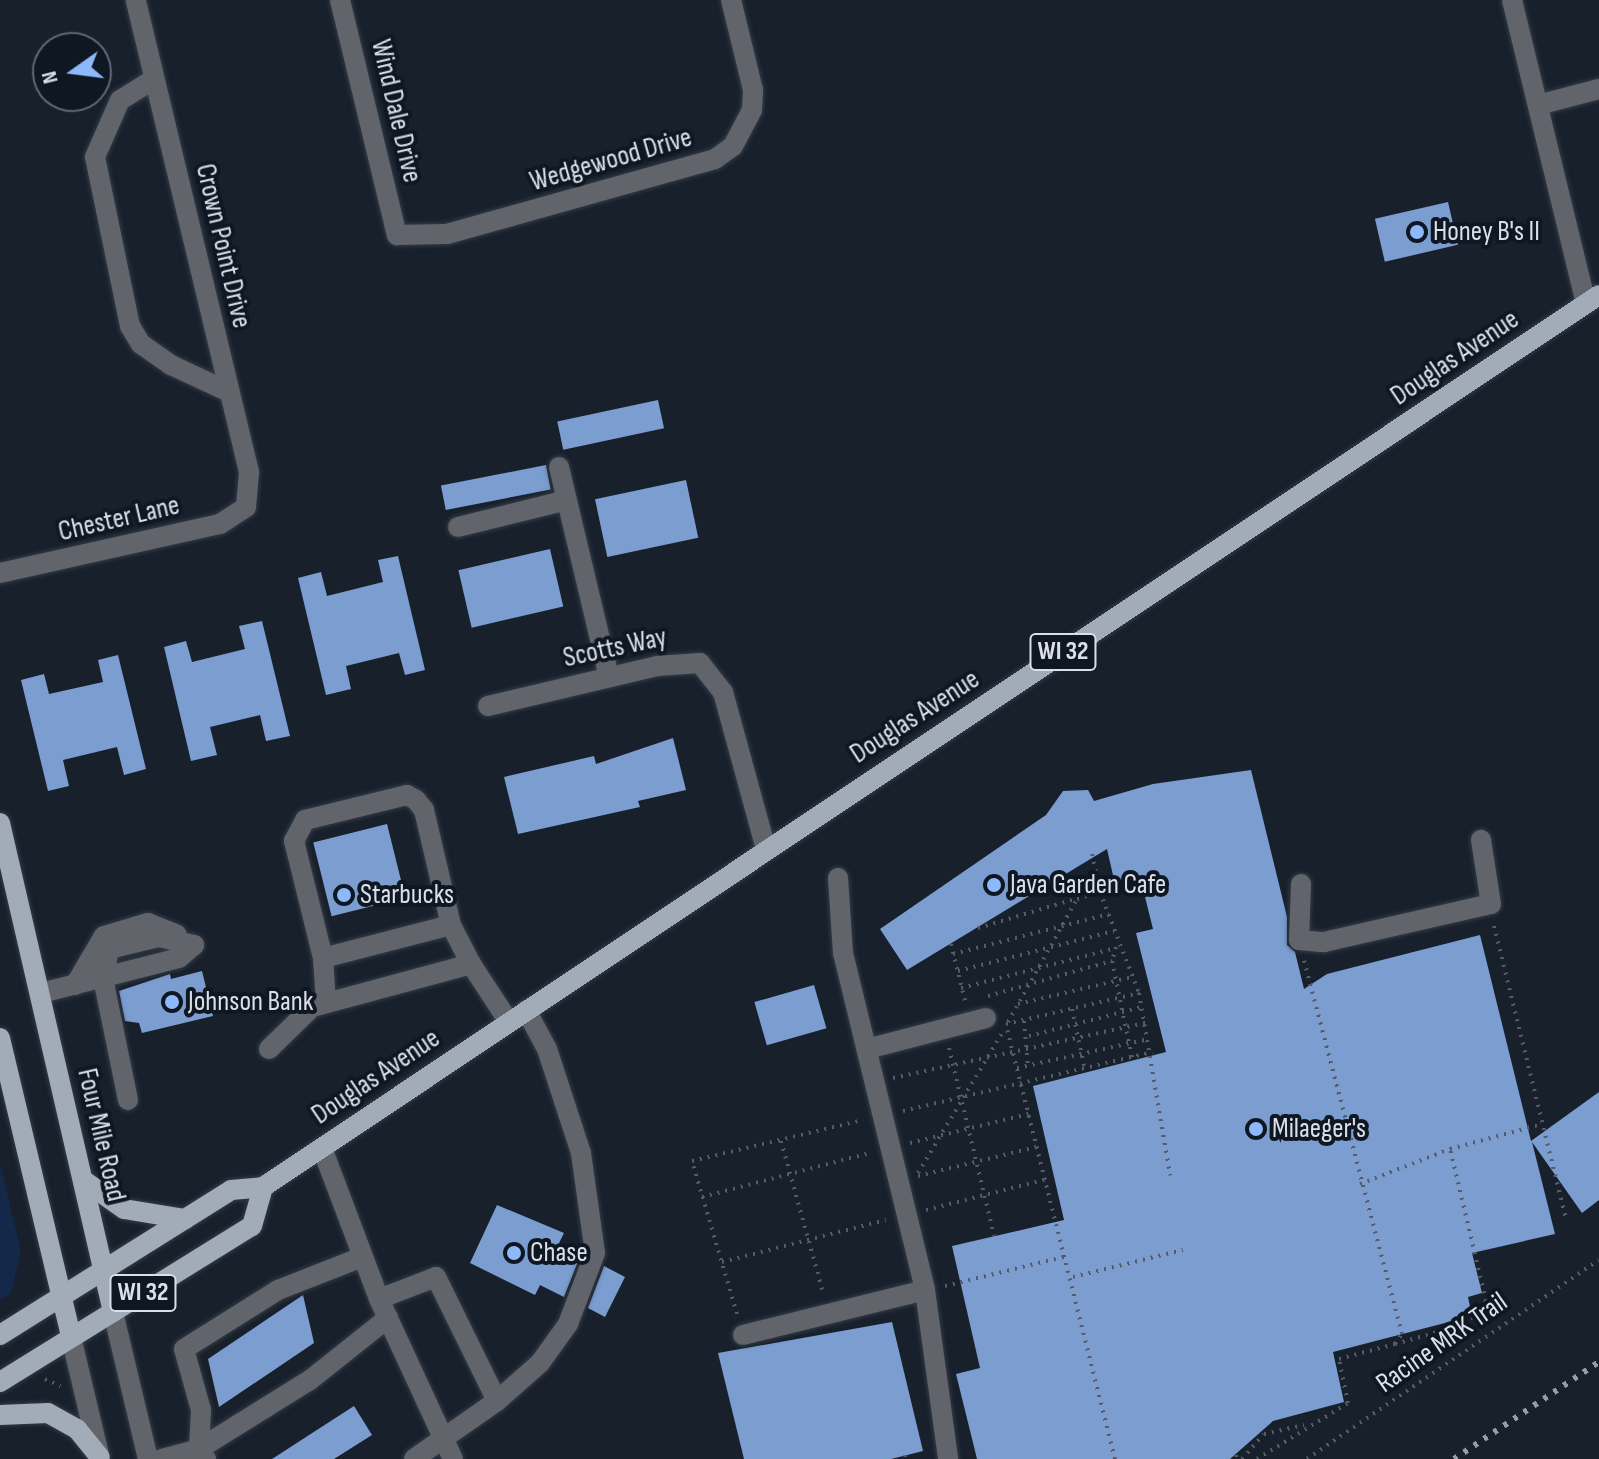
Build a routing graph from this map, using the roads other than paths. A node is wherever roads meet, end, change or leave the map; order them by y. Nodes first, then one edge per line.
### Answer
1 (136, 0) edge
2 (340, 0) edge
3 (731, 0) edge
4 (1512, 0) edge
5 (154, 79) junction
6 (1599, 89) edge
7 (1538, 105) junction
8 (397, 235) joint
9 (1593, 299) edge
10 (229, 392) junction
11 (559, 467) dead end
12 (567, 500) junction
13 (246, 507) joint
14 (458, 527) dead end
15 (0, 573) edge
16 (609, 677) junction
17 (488, 706) dead end
18 (0, 823) edge
19 (1481, 840) dead end
20 (766, 849) junction
21 (838, 878) dead end
22 (1301, 884) dead end
23 (451, 925) junction
24 (323, 958) junction
25 (471, 964) junction
26 (103, 978) junction
27 (75, 985) junction
28 (41, 993) junction
29 (326, 1003) junction
30 (526, 1010) junction
31 (996, 1021) road end
32 (509, 1022) junction
33 (0, 1038) edge
34 (269, 1049) dead end
35 (867, 1049) junction
36 (4, 1070) edge
37 (128, 1100) dead end
38 (322, 1148) junction
39 (83, 1180) junction
40 (263, 1187) junction
41 (185, 1219) junction
42 (362, 1257) junction
43 (103, 1270) junction
44 (925, 1290) junction
45 (61, 1297) junction
46 (379, 1299) junction
47 (113, 1312) junction
48 (388, 1318) junction
49 (0, 1335) edge
50 (743, 1335) dead end
51 (71, 1337) junction
52 (0, 1382) edge
53 (497, 1401) junction
54 (0, 1415) edge
55 (441, 1441) junction
56 (203, 1454) edge
57 (100, 1458) edge
58 (148, 1459) edge
59 (162, 1459) edge
60 (414, 1459) edge
61 (453, 1459) edge
62 (948, 1459) edge

1 - 5 street, Crown Point Drive
2 - 8 street, Wind Dale Drive
3 - 8 street, Wedgewood Drive
4 - 7 street
5 - 10 street, Crown Point Drive
5 - 10 street
6 - 7 street
7 - 9 street
9 - 20 main road, Douglas Avenue / WI 32
10 - 13 street, Crown Point Drive
11 - 12 street
12 - 14 street
12 - 16 street
13 - 15 street, Chester Lane
16 - 17 street, Scotts Way
16 - 20 street, Scotts Way
18 - 28 main road, Four Mile Road
19 - 22 street
20 - 30 main road, Douglas Avenue / WI 32
21 - 35 street
23 - 24 street
23 - 24 street
23 - 25 street
24 - 29 street
25 - 29 street
25 - 32 street
26 - 27 street
26 - 27 street
26 - 37 street
27 - 28 street
28 - 39 main road, Four Mile Road
29 - 34 street
30 - 32 main road, Douglas Avenue / WI 32
30 - 53 street
31 - 35 street
32 - 38 main road, Douglas Avenue / WI 32
33 - 36 main road
35 - 44 street
36 - 45 main road
38 - 40 main road, Douglas Avenue / WI 32
38 - 42 street
39 - 41 main road
39 - 43 main road, Four Mile Road
40 - 41 main road, Douglas Avenue / WI 32
40 - 47 main road, WI 32
41 - 43 main road, Douglas Avenue / WI 32
42 - 46 street
42 - 56 street
43 - 45 main road, Douglas Avenue / WI 32
43 - 47 main road, Four Mile Road
44 - 50 street
44 - 62 street
45 - 49 main road, Douglas Avenue / WI 32
45 - 51 main road
46 - 48 street
46 - 53 street
47 - 51 main road, WI 32
47 - 58 street, Four Mile Road
48 - 55 street
48 - 56 street
51 - 52 main road, WI 32
51 - 57 street
53 - 55 street
54 - 57 main road
55 - 60 street
55 - 61 street
56 - 59 street

